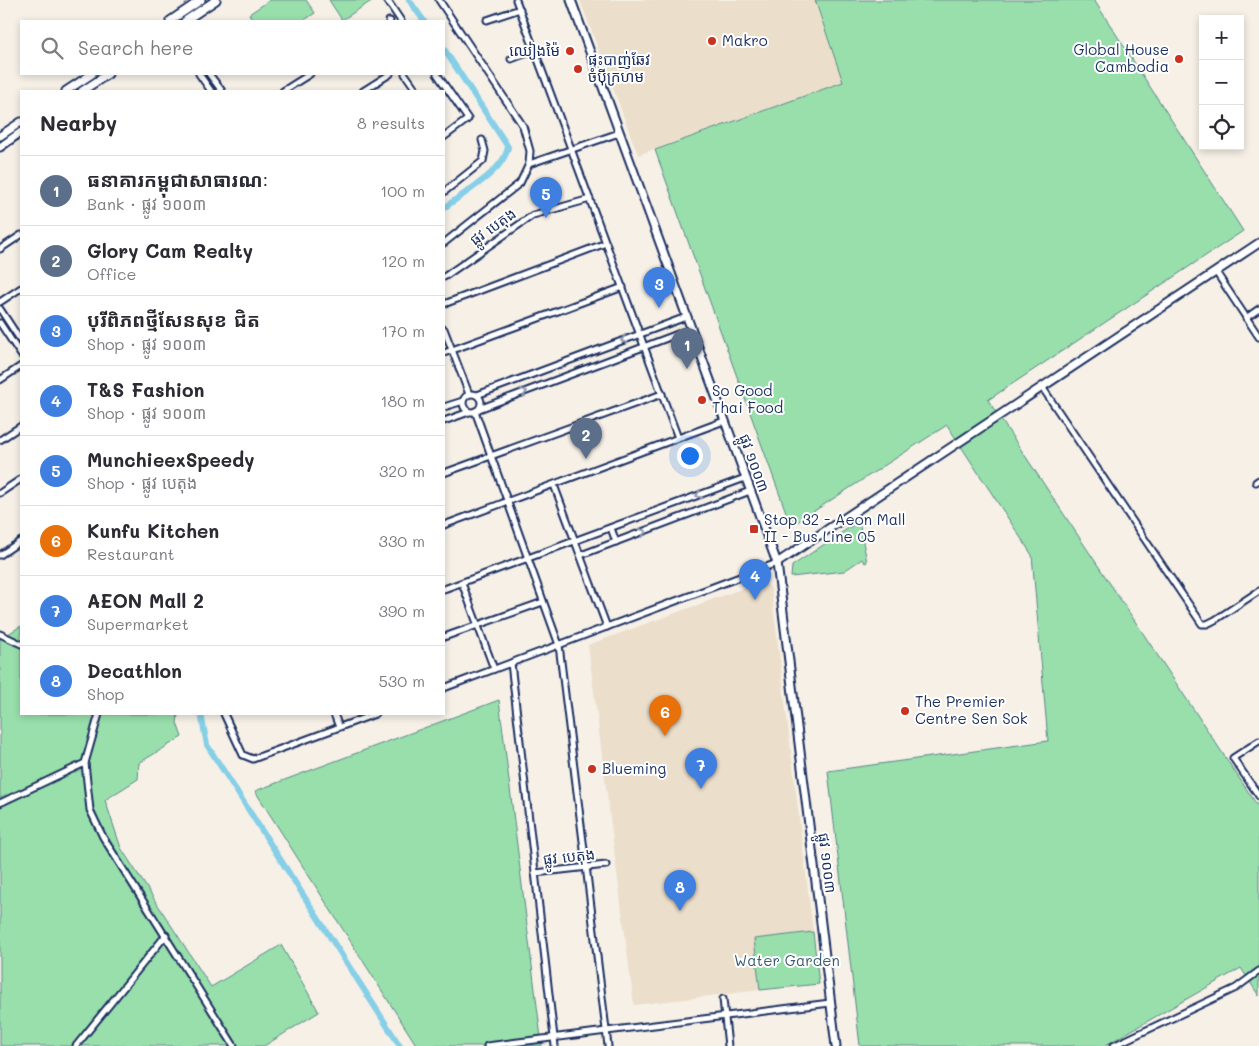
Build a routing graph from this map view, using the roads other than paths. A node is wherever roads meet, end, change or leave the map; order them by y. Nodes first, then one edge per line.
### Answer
1 (201, 0) edge
2 (216, 0) edge
3 (387, 0) edge
4 (439, 0) edge
5 (516, 0) edge
6 (571, 0) edge
7 (520, 9) junction
8 (172, 20) edge
9 (186, 20) edge
10 (400, 20) edge
11 (487, 20) dead end
12 (535, 50) junction
13 (511, 59) dead end
14 (90, 75) edge
15 (106, 75) edge
16 (200, 75) edge
17 (210, 75) edge
18 (308, 75) edge
19 (388, 75) edge
20 (407, 75) edge
21 (438, 75) edge
22 (68, 90) edge
23 (84, 90) edge
24 (210, 90) edge
25 (221, 90) edge
26 (285, 90) edge
27 (365, 90) edge
28 (416, 90) edge
29 (20, 123) edge
30 (20, 133) edge
31 (619, 133) junction
32 (445, 135) edge
33 (0, 136) edge
34 (482, 140) dead end
35 (0, 146) edge
36 (572, 150) junction
37 (529, 164) junction
38 (445, 191) edge
39 (590, 198) junction
40 (20, 236) edge
41 (445, 242) edge
42 (606, 243) junction
43 (1259, 243) edge
44 (0, 249) edge
45 (1216, 272) junction
46 (445, 276) edge
47 (623, 287) junction
48 (20, 289) edge
49 (0, 302) edge
50 (445, 304) edge
51 (0, 309) edge
52 (1259, 309) edge
53 (686, 317) junction
54 (1246, 318) junction
55 (7, 320) junction
56 (0, 324) edge
57 (691, 329) junction
58 (445, 331) edge
59 (640, 335) junction
60 (1259, 336) edge
61 (20, 340) edge
62 (644, 347) junction
63 (452, 350) junction
64 (445, 353) edge
65 (20, 354) edge
66 (20, 367) edge
67 (0, 380) edge
68 (1042, 387) junction
69 (470, 394) junction
70 (662, 394) junction
71 (477, 395) junction
72 (463, 400) junction
73 (445, 407) edge
74 (474, 411) junction
75 (445, 421) edge
76 (724, 421) junction
77 (20, 427) edge
78 (678, 438) junction
79 (0, 440) edge
80 (491, 455) junction
81 (445, 472) edge
82 (745, 478) junction
83 (20, 480) edge
84 (554, 485) junction
85 (750, 491) junction
86 (0, 493) edge
87 (507, 501) junction
88 (445, 525) edge
89 (610, 528) junction
90 (20, 541) edge
91 (575, 541) junction
92 (616, 542) junction
93 (0, 555) edge
94 (581, 556) junction
95 (528, 558) junction
96 (777, 563) junction
97 (462, 583) junction
98 (445, 589) edge
99 (1259, 591) edge
100 (543, 602) junction
101 (477, 625) junction
102 (607, 627) junction
103 (0, 634) edge
104 (445, 637) edge
105 (20, 644) edge
106 (559, 645) junction
107 (511, 663) junction
108 (494, 669) junction
109 (445, 688) edge
110 (99, 715) edge
111 (224, 715) edge
112 (334, 715) edge
113 (372, 715) edge
114 (339, 727) junction
115 (1259, 741) edge
116 (85, 763) junction
117 (1259, 796) edge
118 (0, 802) edge
119 (606, 865) dead end
120 (585, 868) junction
121 (535, 873) junction
122 (166, 935) junction
123 (1259, 971) edge
124 (723, 999) dead end
125 (830, 1002) junction
126 (725, 1017) junction
127 (606, 1030) junction
128 (554, 1038) junction
129 (76, 1046) edge
130 (234, 1046) edge
131 (487, 1046) edge
132 (555, 1046) edge
133 (608, 1046) edge
134 (728, 1046) edge
135 (836, 1046) edge
136 (1112, 1046) edge

1 - 8 main road
2 - 9 main road
3 - 10 street
4 - 37 street
5 - 7 street
6 - 31 main road, ផ្លូវ ១០០៣
7 - 11 street
7 - 12 street
12 - 13 street
12 - 36 street
14 - 22 main road
15 - 23 main road
16 - 24 street
17 - 25 street
18 - 26 street
19 - 27 street
20 - 28 street
21 - 32 street
29 - 33 main road
30 - 35 main road
31 - 36 street
31 - 53 main road, ផ្លូវ ១០០៣
34 - 38 street
36 - 37 street
36 - 39 street
37 - 41 street
39 - 42 street
39 - 46 street, ផ្លូវ បេតុង
40 - 44 street
42 - 47 street
42 - 50 street
43 - 45 main road
45 - 54 street
45 - 68 main road
47 - 59 street
47 - 63 street
48 - 49 street
51 - 55 street
52 - 54 street
53 - 57 main road, ផ្លូវ ១០០៣
53 - 59 street
54 - 60 street
55 - 56 street
55 - 61 street
56 - 65 street
57 - 62 street
57 - 76 main road, ផ្លូវ ១០០៣
58 - 63 street
59 - 62 street
59 -> 71 street
62 - 70 street
74 -> 62 street
63 - 64 street
63 - 69 street
66 - 67 street
68 - 96 main road
68 - 99 street
69 - 71 street
69 - 72 street
70 - 78 street
70 - 80 street
71 - 74 street
72 - 73 street
72 - 74 street
74 - 75 street
74 - 80 street
76 - 78 street
76 - 82 main road, ផ្លូវ ១០០៣
77 - 79 street
78 - 84 street
80 - 81 street
80 - 87 street
82 - 85 main road, ផ្លូវ ១០០៣
82 -> 89 street
83 - 86 street
84 - 87 street
84 - 91 street
92 -> 85 street
85 - 96 main road, ផ្លូវ ១០០៣
87 - 88 street
87 - 95 street
89 - 91 street
89 - 92 street
90 - 93 street
91 - 94 street
91 - 95 street
92 - 94 street
94 - 102 street
95 - 97 street
95 - 100 street
96 - 102 street
96 - 125 main road, ផ្លូវ ១០០៣
97 - 98 street
97 - 101 street
100 - 101 street
100 - 106 street
101 - 104 street
101 - 108 street
102 - 106 street
103 - 105 street
106 - 107 street
106 - 120 street
107 - 108 street
107 - 121 street
108 - 109 street
110 - 116 street
111 - 114 street
112 - 114 street
113 - 114 street
115 - 117 street
116 - 118 street
116 - 122 street
119 - 120 street, ផ្លូវ បេតុង
120 - 121 street, ផ្លូវ បេតុង
120 - 127 street
121 - 128 street
122 - 129 street
122 - 130 street
123 - 136 street
124 - 126 street
125 - 126 street
125 - 135 main road, ផ្លូវ ១០០៣
126 - 127 street
126 - 134 street
127 - 128 street
127 - 133 street
128 - 131 street
128 - 132 street

